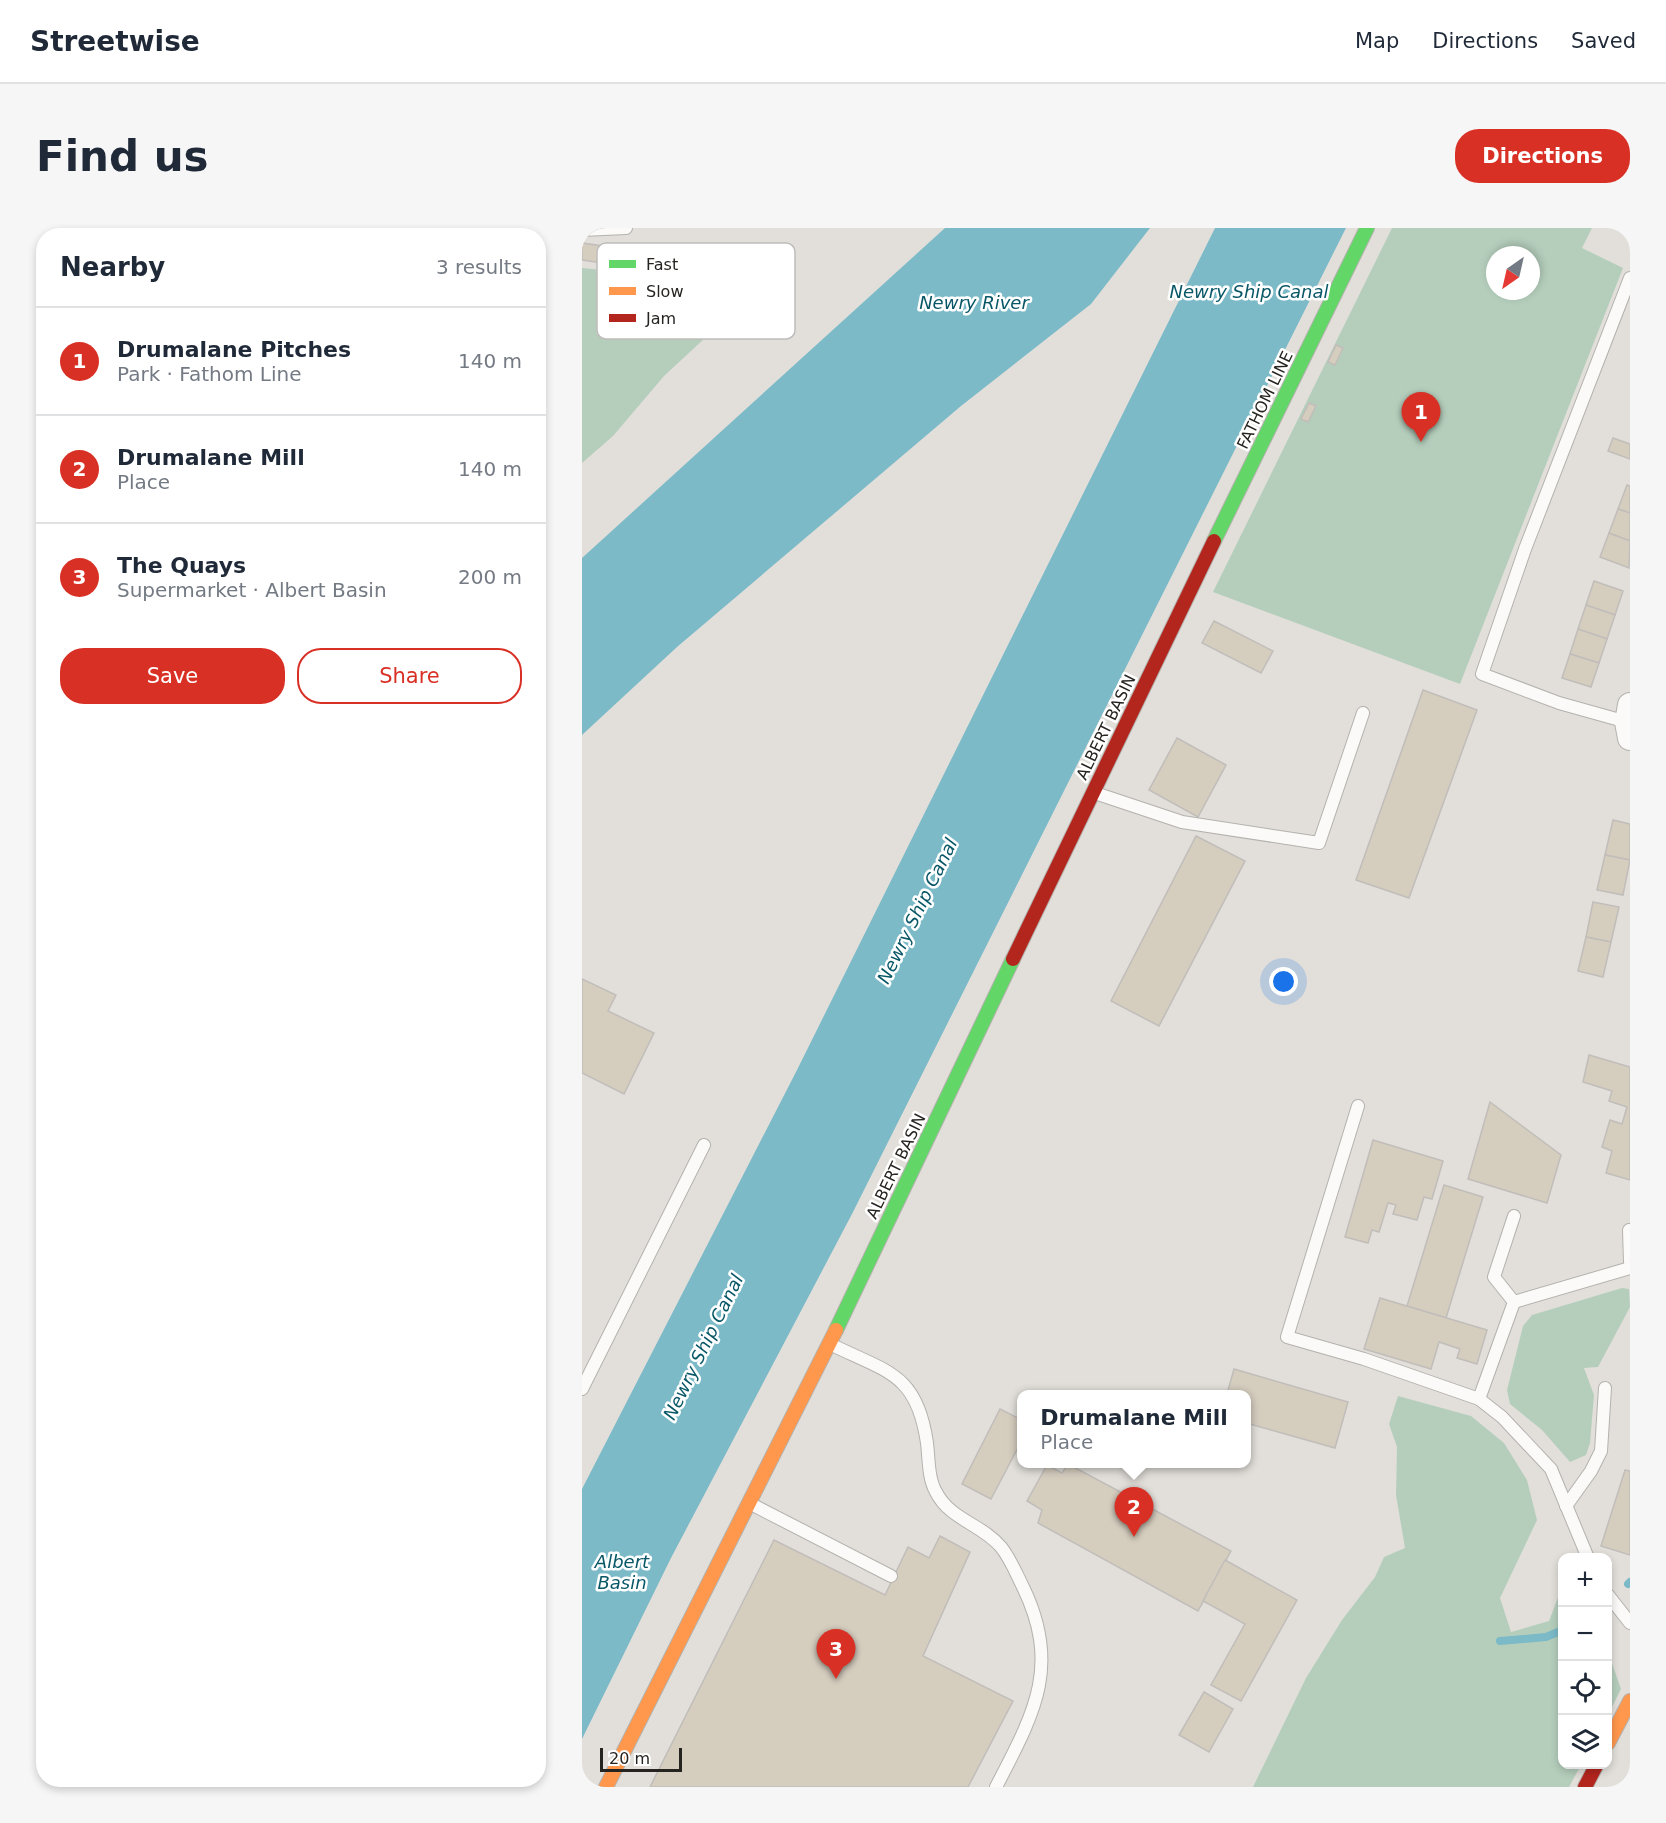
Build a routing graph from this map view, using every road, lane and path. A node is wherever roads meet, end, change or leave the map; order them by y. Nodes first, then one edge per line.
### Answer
1 (626, 228) edge
2 (1367, 228) edge
3 (582, 230) edge
4 (1630, 278) edge
5 (1191, 587) joint
6 (1364, 713) dead end
7 (1629, 722) edge
8 (1093, 793) junction
9 (1358, 1106) dead end
10 (704, 1145) dead end
11 (1514, 1216) dead end
12 (1629, 1230) edge
13 (1630, 1262) edge
14 (1630, 1268) edge
15 (1514, 1302) junction
16 (828, 1344) junction
17 (1605, 1388) dead end
18 (582, 1389) edge
19 (1479, 1399) junction
20 (747, 1502) junction
21 (1566, 1506) junction
22 (1586, 1553) edge
23 (891, 1576) dead end
24 (1612, 1601) edge
25 (1630, 1623) edge
26 (1630, 1701) edge
27 (1612, 1735) edge
28 (1594, 1769) edge
29 (606, 1787) edge
30 (996, 1787) edge
31 (1585, 1787) edge

1 - 3 lane
2 - 5 street, FATHOM LINE
4 - 7 lane
5 - 8 street, ALBERT BASIN
6 - 8 lane
8 - 16 street, ALBERT BASIN
9 - 19 lane
10 - 18 lane
11 - 15 lane
12 - 13 lane
14 - 15 lane
15 - 19 lane
16 - 20 street, ALBERT BASIN
16 - 30 lane
17 - 21 lane
19 - 21 lane
20 - 23 lane
20 - 29 street, ALBERT BASIN
21 - 22 lane
24 - 25 lane
26 - 27 street
28 - 31 street

